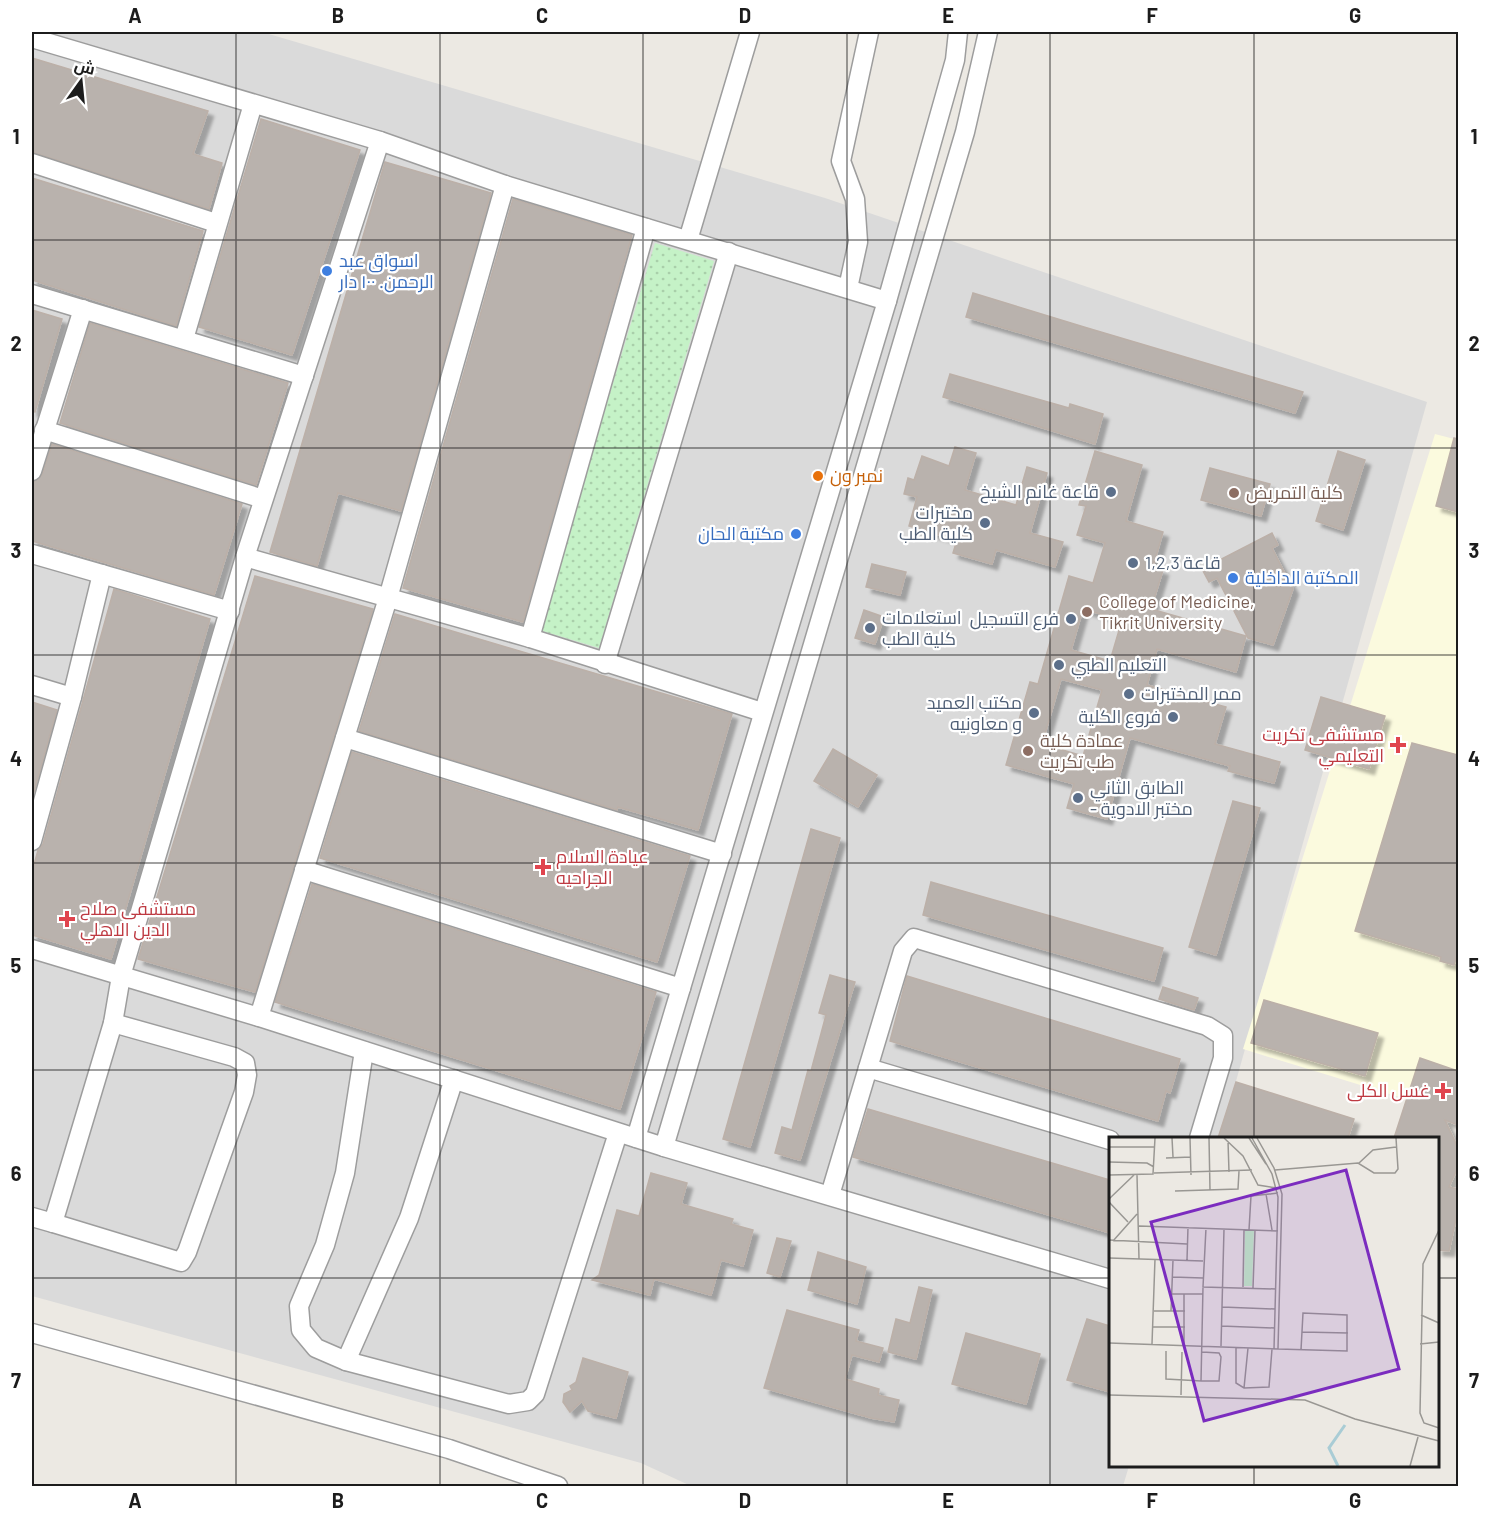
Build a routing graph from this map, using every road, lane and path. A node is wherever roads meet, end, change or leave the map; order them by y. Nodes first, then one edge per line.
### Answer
1 (750, 32) edge
2 (869, 32) edge
3 (956, 32) edge
4 (988, 32) edge
5 (32, 38) edge
6 (253, 104) junction
7 (941, 109) junction
8 (968, 117) junction
9 (380, 141) junction
10 (32, 163) edge
11 (505, 185) junction
12 (216, 223) junction
13 (646, 228) junction
14 (688, 240) junction
15 (729, 252) junction
16 (848, 288) junction
17 (32, 294) edge
18 (886, 301) junction
19 (82, 309) junction
20 (184, 339) junction
21 (304, 376) junction
22 (44, 430) junction
23 (32, 471) edge
24 (264, 499) junction
25 (826, 502) junction
26 (851, 510) junction
27 (32, 554) edge
28 (245, 557) junction
29 (102, 574) junction
30 (388, 598) junction
31 (230, 611) junction
32 (530, 638) junction
33 (605, 664) junction
34 (32, 685) edge
35 (72, 697) junction
36 (762, 712) junction
37 (345, 738) junction
38 (35, 812) edge
39 (32, 841) edge
40 (722, 854) junction
41 (304, 870) junction
42 (32, 949) edge
43 (121, 976) junction
44 (681, 988) junction
45 (259, 1017) junction
46 (113, 1023) junction
47 (364, 1051) junction
48 (868, 1068) junction
49 (454, 1079) junction
50 (618, 1132) junction
51 (1199, 1137) edge
52 (636, 1138) junction
53 (1109, 1140) edge
54 (664, 1147) junction
55 (830, 1195) junction
56 (32, 1217) edge
57 (53, 1223) junction
58 (1109, 1279) edge
59 (32, 1333) edge
60 (346, 1361) junction
61 (558, 1486) edge

1 - 14 street
2 - 16 street
3 - 7 street
4 - 8 street
5 - 6 street
6 - 9 street
6 - 12 street
7 - 8 street
7 - 18 street
8 - 26 street
9 - 11 street
9 - 21 street
10 - 12 street
11 - 13 street
11 - 30 street
12 - 20 street
13 - 14 street
13 - 32 street
14 - 15 street
15 - 16 street
15 - 33 street
16 - 18 street
17 - 19 street
18 - 25 street
19 - 20 street
19 - 22 street
20 - 21 street
21 - 24 street
22 - 23 street
22 - 24 street
24 - 28 street
25 - 26 street
25 - 36 street
26 - 54 street
27 - 29 street
28 - 30 street
28 - 31 street
29 - 31 street
29 - 35 street
30 - 32 street
30 - 37 street
31 - 43 street
32 - 33 street
33 - 36 street
34 - 35 street
35 - 38 street
36 - 40 street
37 - 40 street
37 - 41 street
38 - 39 street
40 - 44 street
41 - 44 street
41 - 45 street
42 - 43 street
43 - 45 street
43 - 46 street
44 - 52 street
45 - 47 street
46 - 57 street
46 - 57 street
47 - 49 street
47 - 60 street
48 - 51 street
48 - 53 street
48 - 55 street
49 - 50 street
49 - 60 street
50 - 52 street
50 - 60 street
52 - 54 street
54 - 55 street
55 - 58 street
56 - 57 street
59 - 61 street

